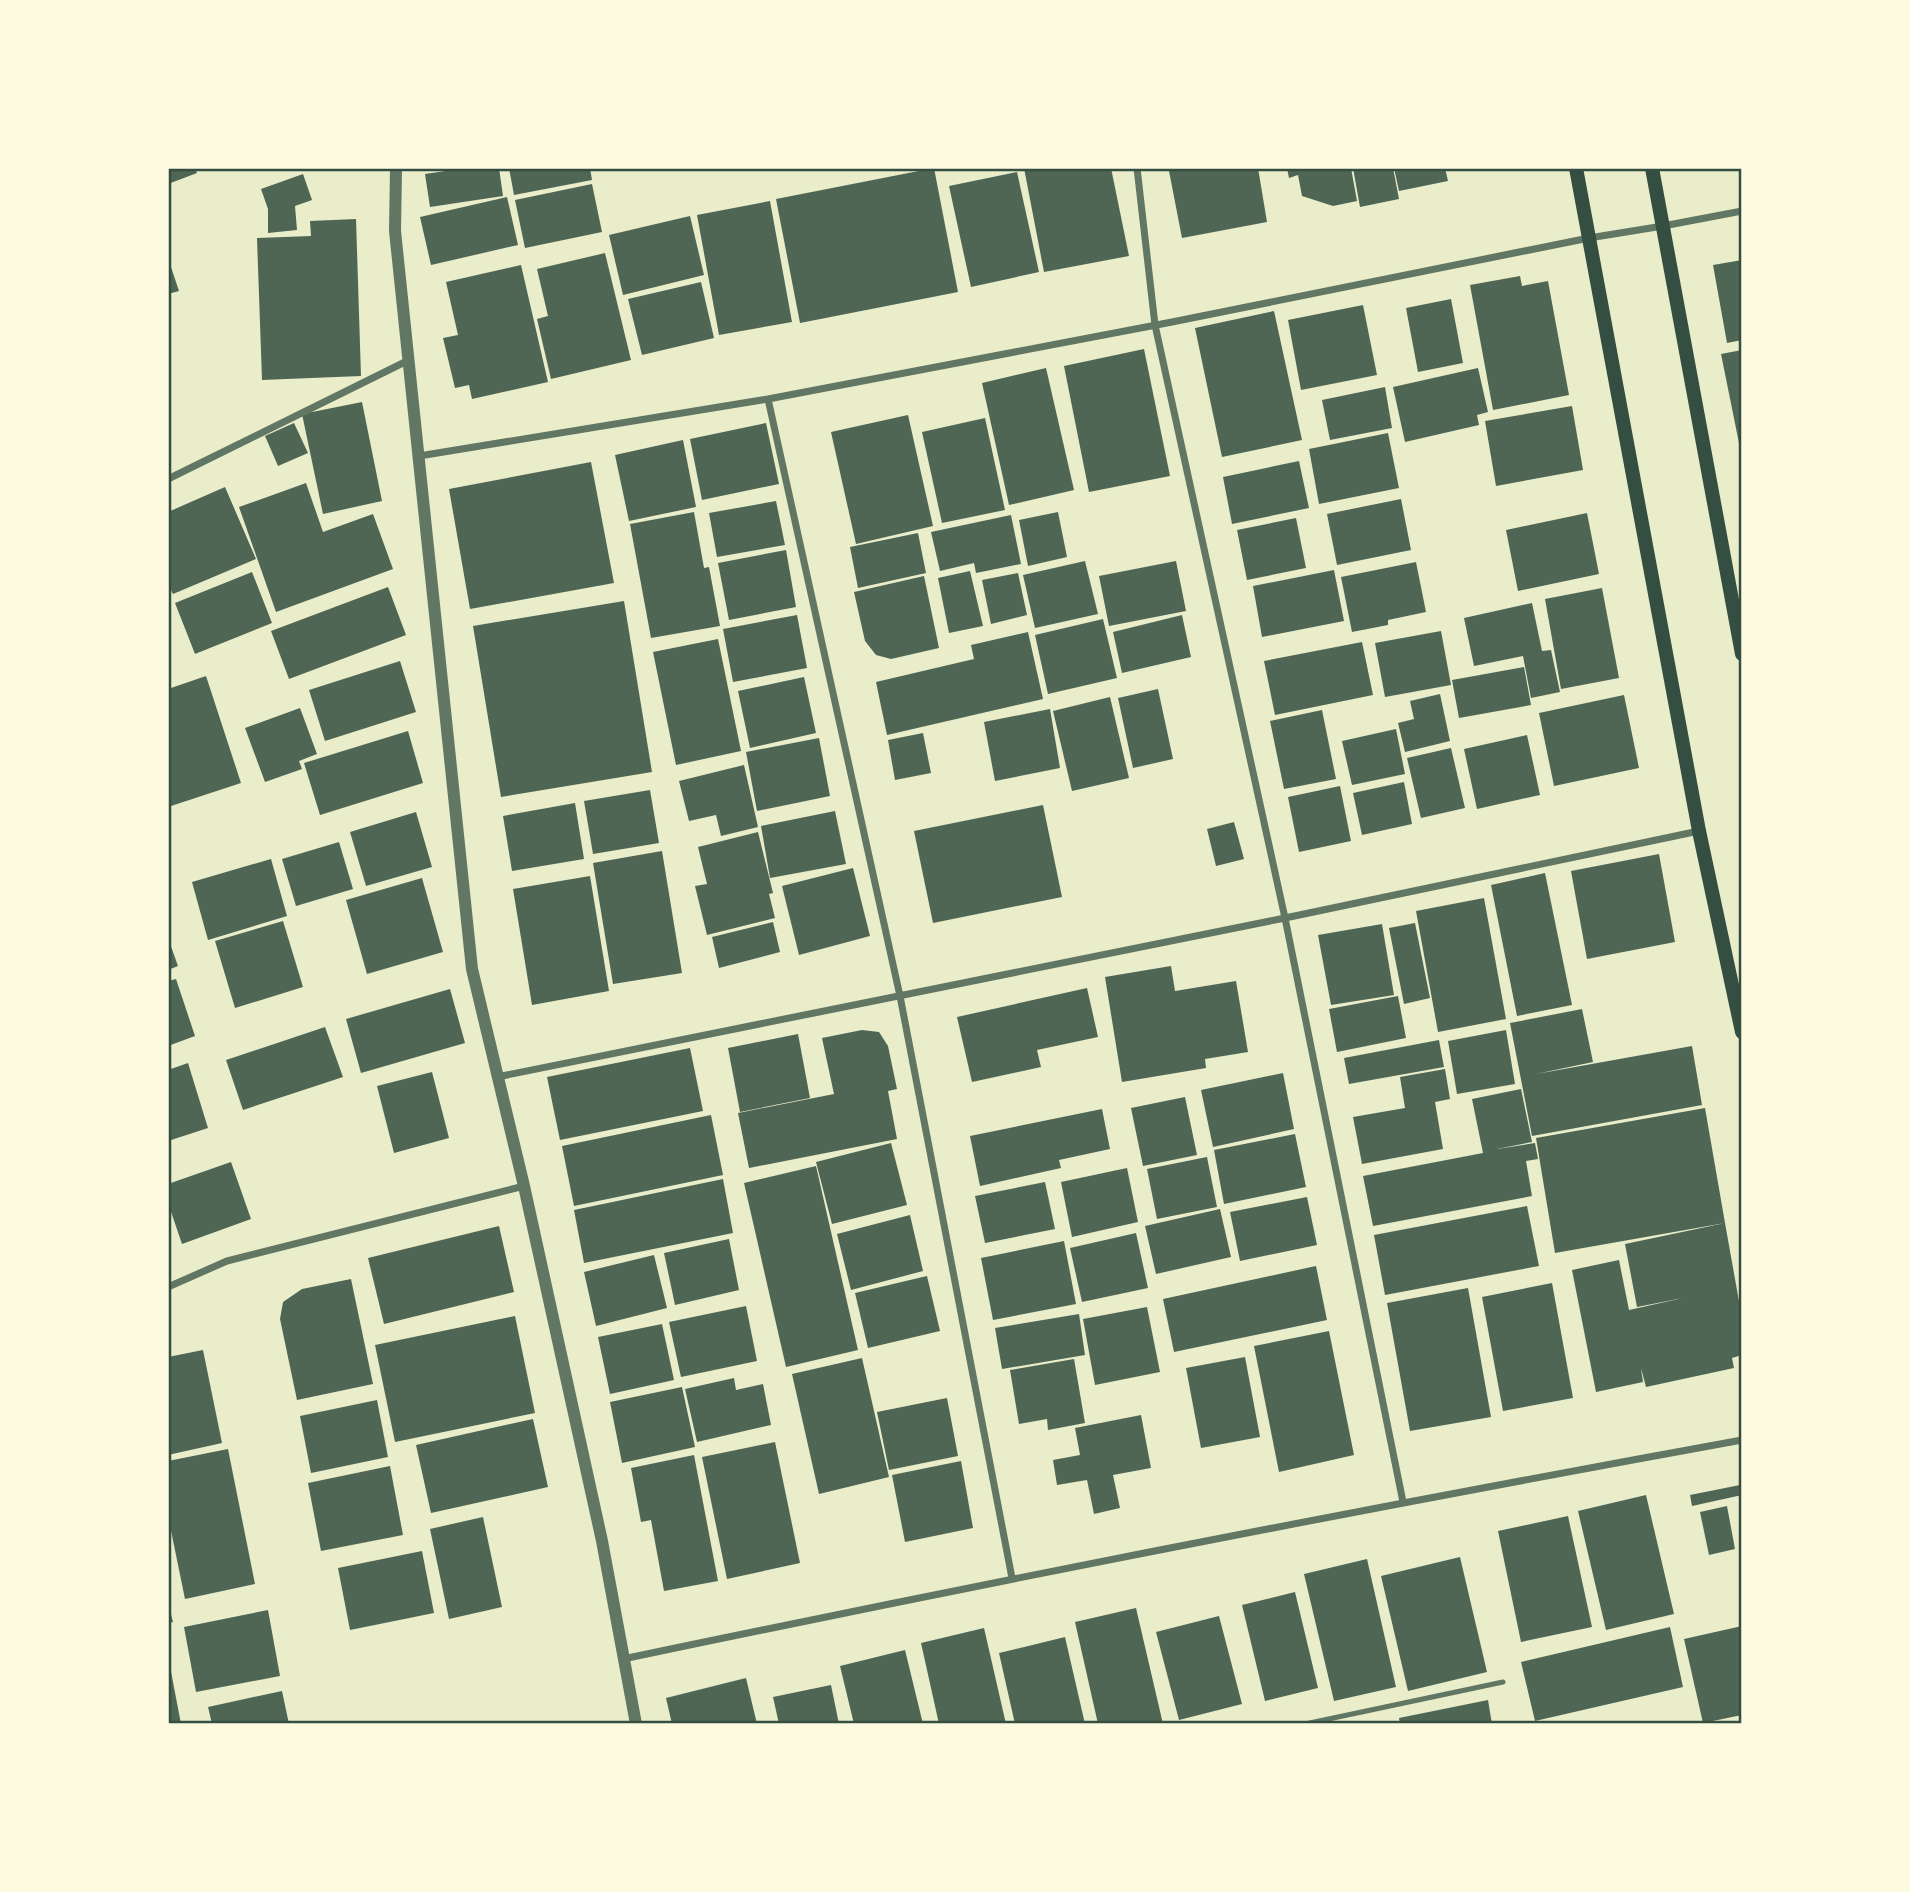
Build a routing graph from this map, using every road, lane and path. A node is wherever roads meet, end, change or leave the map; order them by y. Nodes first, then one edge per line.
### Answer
1 (396, 168) edge
2 (1137, 168) edge
3 (1576, 168) edge
4 (1652, 168) edge
5 (1742, 211) edge
6 (1663, 226) junction
7 (1588, 238) junction
8 (1156, 325) junction
9 (409, 360) junction
10 (768, 399) junction
11 (419, 456) junction
12 (168, 479) edge
13 (1742, 654) edge
14 (1699, 831) junction
15 (1286, 918) junction
16 (900, 996) junction
17 (1742, 1032) edge
18 (497, 1077) junction
19 (524, 1186) junction
20 (168, 1287) edge
21 (1742, 1440) edge
22 (1403, 1502) junction
23 (1012, 1578) junction
24 (623, 1659) junction
25 (1503, 1682) dead end
26 (636, 1724) edge
27 (1305, 1724) edge

1 - 9 street
2 - 8 street
3 - 7 main road
4 - 6 main road
5 - 6 street
6 - 7 street
6 - 13 main road
7 - 8 street
7 - 14 main road
8 - 10 street
8 - 15 street
9 - 11 street
9 - 12 street
10 - 11 street
10 - 16 street
11 - 18 street
14 - 15 street
14 - 17 main road
15 - 16 street
15 - 22 street
16 - 18 street
16 - 23 street
18 - 19 street
19 - 20 street
19 - 24 street
21 - 22 street
22 - 23 street
23 - 24 street
24 - 26 street
25 - 27 lane

